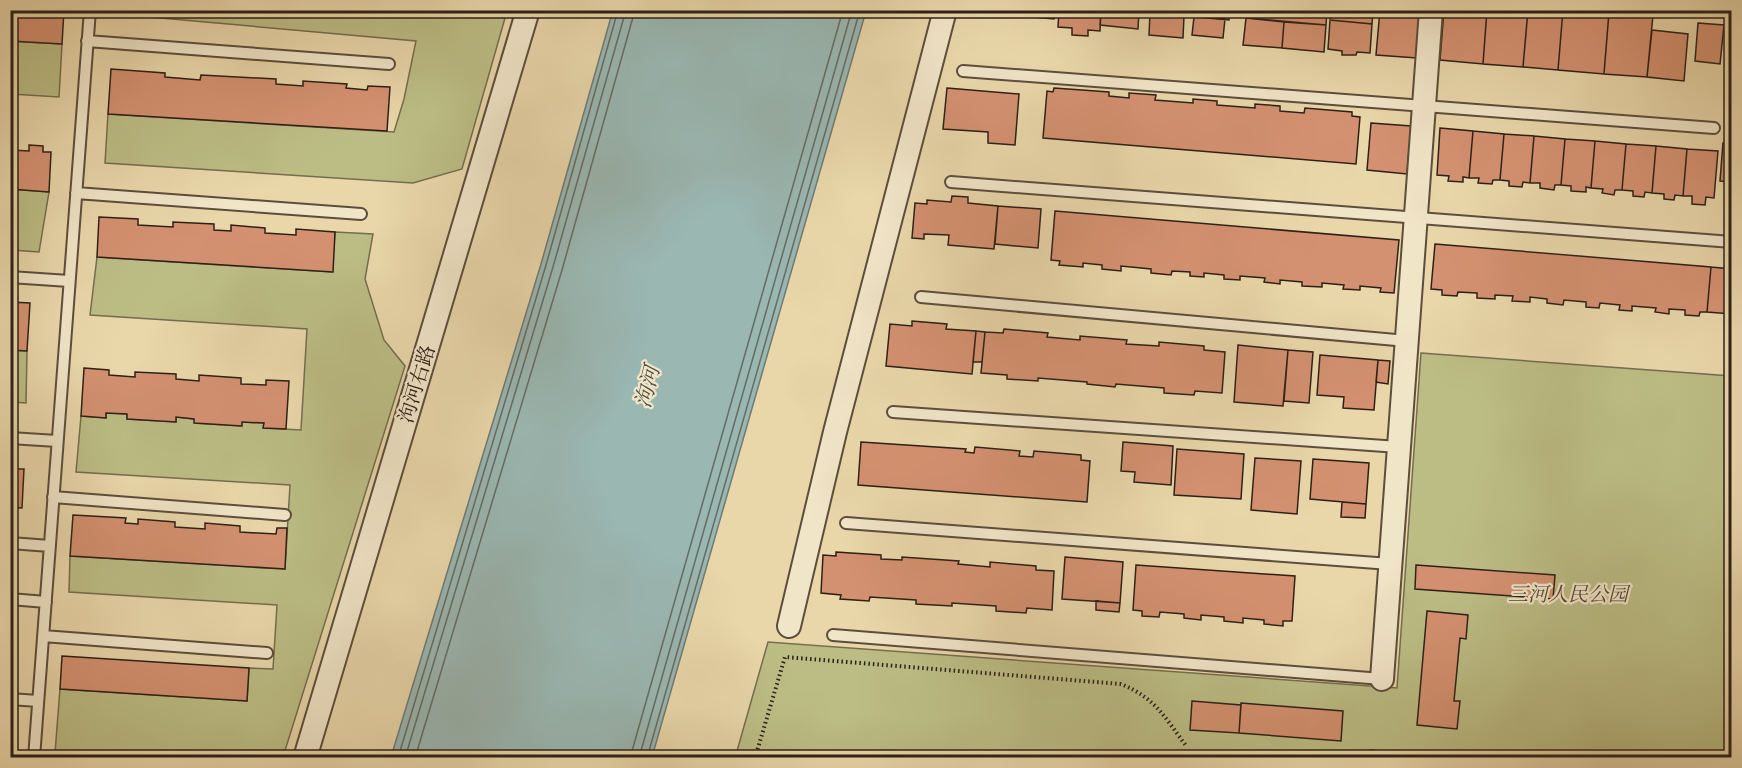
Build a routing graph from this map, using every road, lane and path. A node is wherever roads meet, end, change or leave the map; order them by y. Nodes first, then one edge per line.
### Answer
1 (90, 10) edge
2 (528, 10) edge
3 (945, 10) edge
4 (1431, 10) edge
5 (87, 41) junction
6 (390, 64) dead end
7 (963, 71) dead end
8 (1424, 106) junction
9 (1714, 128) dead end
10 (951, 182) dead end
11 (76, 193) junction
12 (361, 214) dead end
13 (1416, 218) junction
14 (1731, 243) edge
15 (10, 277) edge
16 (69, 281) junction
17 (921, 297) dead end
18 (1407, 341) junction
19 (893, 412) dead end
20 (10, 438) edge
21 (57, 441) junction
22 (1399, 447) junction
23 (53, 497) junction
24 (285, 515) dead end
25 (846, 524) dead end
26 (10, 543) edge
27 (50, 546) junction
28 (1390, 564) junction
29 (10, 599) edge
30 (45, 602) junction
31 (789, 626) dead end
32 (833, 635) dead end
33 (43, 636) junction
34 (267, 653) dead end
35 (1382, 679) joint
36 (10, 699) edge
37 (38, 701) junction
38 (1187, 747) dead end
39 (34, 758) edge
40 (306, 758) edge
41 (755, 758) edge

1 - 5 lane
2 - 40 street, 泃河右路
3 - 31 street
4 - 8 street
5 - 6 lane
5 - 11 lane
7 - 8 lane
8 - 9 lane
8 - 13 street
10 - 13 lane
11 - 12 lane
11 - 16 lane
13 - 14 lane
13 - 18 street
15 - 16 lane
16 - 21 lane
17 - 18 lane
18 - 22 street
19 - 22 lane
20 - 21 lane
21 - 23 lane
22 - 28 street
23 - 24 lane
23 - 27 lane
25 - 28 lane
26 - 27 lane
27 - 30 lane
28 - 35 street
29 - 30 lane
30 - 33 lane
32 - 35 lane
33 - 34 lane
33 - 37 lane
36 - 37 lane
37 - 39 lane
38 - 41 path

